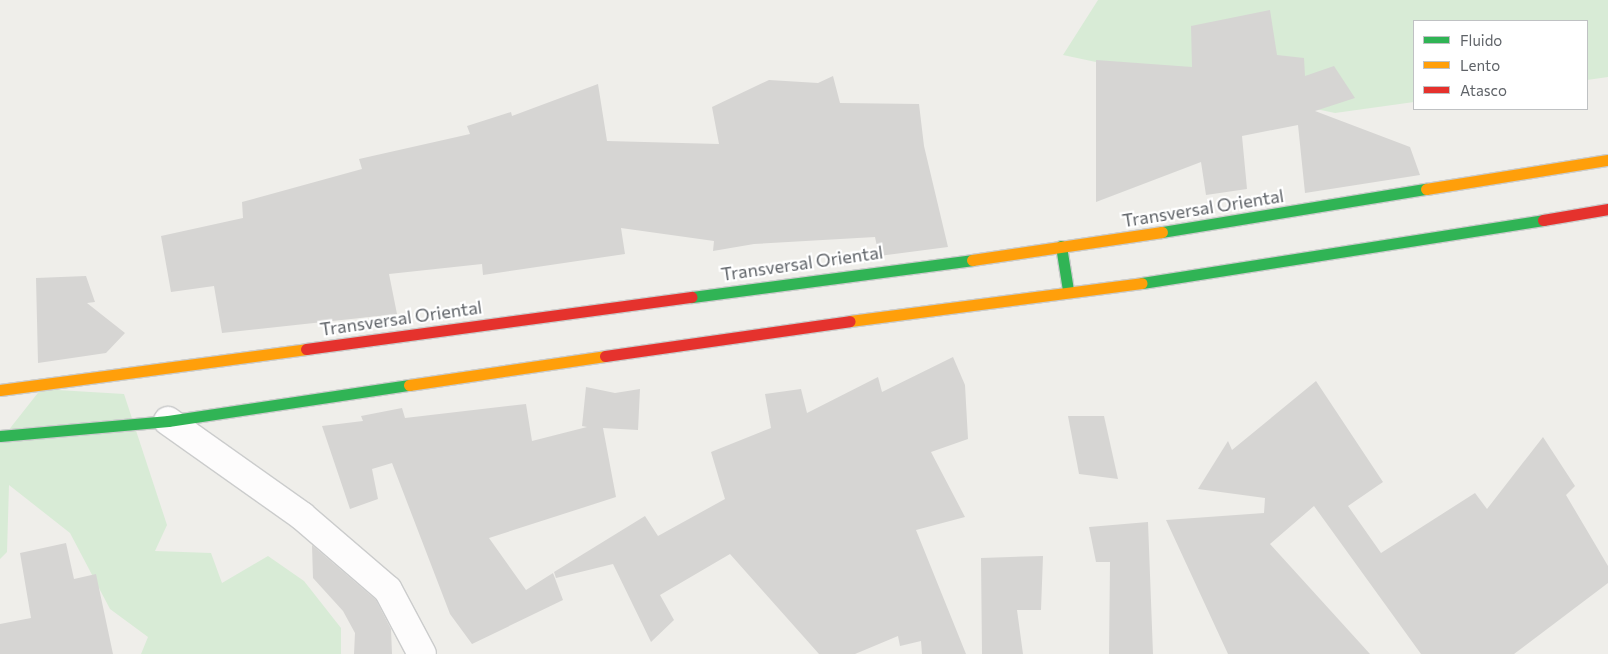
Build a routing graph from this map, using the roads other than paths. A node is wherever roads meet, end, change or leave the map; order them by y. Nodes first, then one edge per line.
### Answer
1 (1608, 160) edge
2 (1608, 209) edge
3 (1061, 246) junction
4 (1068, 290) junction
5 (0, 390) edge
6 (168, 422) junction
7 (0, 436) edge
8 (422, 654) edge

1 - 3 main road, Transversal Oriental
2 - 4 main road
3 - 4 main road
3 - 5 main road, Transversal Oriental
4 - 6 main road
6 - 7 main road
6 - 8 street

